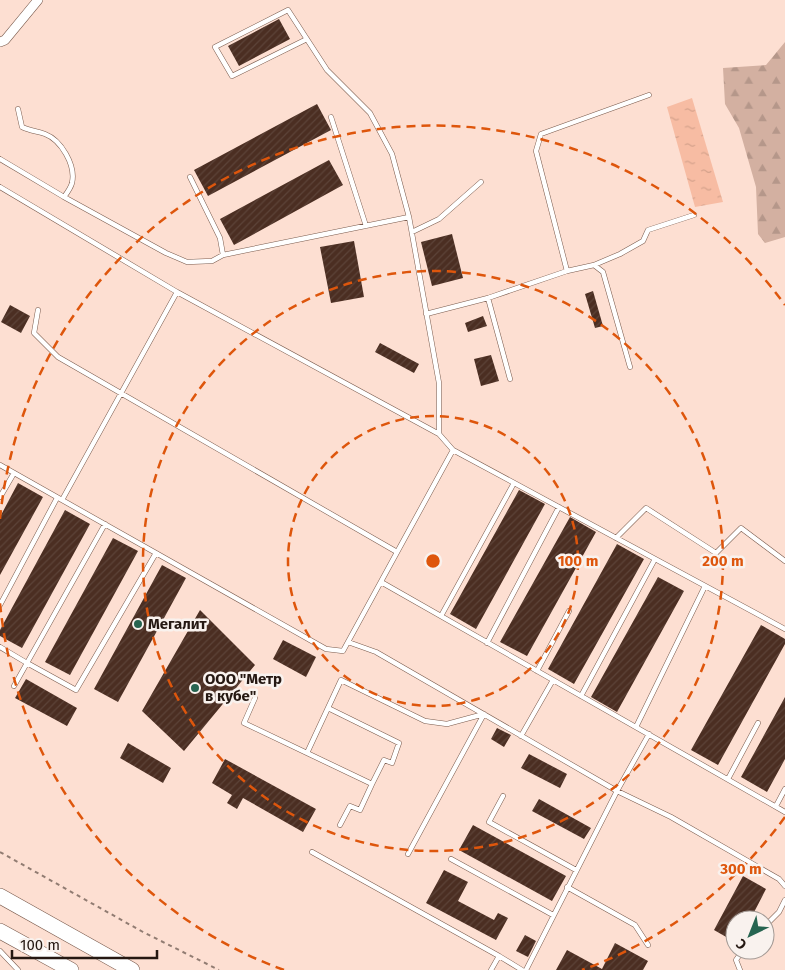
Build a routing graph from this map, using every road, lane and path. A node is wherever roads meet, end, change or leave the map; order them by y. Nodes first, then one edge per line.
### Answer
1 (38, 0) edge
2 (307, 39) junction
3 (0, 42) edge
4 (649, 95) dead end
5 (18, 109) dead end
6 (331, 117) dead end
7 (0, 159) edge
8 (190, 177) dead end
9 (481, 182) dead end
10 (0, 187) edge
11 (64, 196) junction
12 (694, 214) dead end
13 (409, 217) junction
14 (366, 226) junction
15 (412, 232) junction
16 (223, 256) junction
17 (594, 265) junction
18 (567, 271) junction
19 (177, 292) junction
20 (488, 298) junction
21 (38, 310) dead end
22 (426, 314) junction
23 (630, 367) dead end
24 (510, 379) dead end
25 (121, 394) junction
26 (439, 434) junction
27 (453, 450) junction
28 (0, 465) edge
29 (14, 473) junction
30 (514, 483) junction
31 (0, 498) edge
32 (60, 499) junction
33 (559, 507) junction
34 (105, 524) junction
35 (616, 538) junction
36 (397, 552) junction
37 (156, 553) junction
38 (655, 559) junction
39 (785, 561) edge
40 (381, 582) junction
41 (704, 586) junction
42 (0, 605) edge
43 (569, 611) dead end
44 (441, 616) junction
45 (785, 629) edge
46 (348, 642) junction
47 (487, 643) junction
48 (0, 647) edge
49 (27, 663) junction
50 (537, 671) junction
51 (553, 680) junction
52 (14, 686) dead end
53 (581, 696) junction
54 (255, 698) dead end
55 (328, 708) junction
56 (484, 714) junction
57 (758, 723) dead end
58 (636, 727) junction
59 (649, 734) junction
60 (522, 736) junction
61 (307, 753) junction
62 (728, 779) junction
63 (372, 784) junction
64 (785, 790) edge
65 (617, 791) junction
66 (504, 796) dead end
67 (776, 806) junction
68 (785, 812) edge
69 (340, 825) dead end
70 (0, 852) edge
71 (312, 852) dead end
72 (408, 854) dead end
73 (451, 859) dead end
74 (576, 870) junction
75 (785, 886) edge
76 (567, 888) junction
77 (0, 896) edge
78 (785, 900) edge
79 (553, 916) junction
80 (775, 916) edge
81 (0, 931) edge
82 (648, 945) dead end
83 (0, 950) edge
84 (499, 956) junction
85 (18, 970) edge
86 (71, 970) edge
87 (132, 970) edge
88 (219, 970) edge
89 (491, 970) edge
90 (524, 970) edge

1 - 3 street
2 - 2 lane
2 - 13 lane
4 - 18 lane
5 - 11 lane
6 - 14 lane
7 - 11 lane
8 - 16 lane
9 - 15 lane
10 - 19 lane
11 - 16 lane
12 - 17 lane
13 - 14 lane
13 - 15 lane
14 - 16 lane
15 - 22 lane
17 - 18 lane
17 - 23 lane
18 - 20 lane
19 - 25 lane
19 - 26 lane
20 - 22 lane
20 - 24 lane
21 - 25 lane
22 - 26 lane
25 - 32 lane
25 - 36 lane
26 - 27 lane
27 - 30 lane
27 - 36 lane
28 - 29 lane
29 - 31 lane
29 - 32 lane
30 - 33 lane
30 - 44 lane
32 - 34 lane
32 - 42 lane
33 - 35 lane
33 - 47 lane
34 - 37 lane
34 - 49 lane
35 - 38 lane
35 - 39 lane
36 - 40 lane
37 - 46 lane
37 - 49 lane
38 - 41 lane
38 - 53 lane
40 - 44 lane
40 - 46 lane
41 - 45 lane
41 - 58 lane
43 - 50 lane
44 - 47 lane
46 - 56 lane
47 - 50 lane
48 - 49 lane
49 - 52 lane
50 - 51 lane
51 - 53 lane
51 - 60 lane
53 - 58 lane
54 - 61 lane
55 - 56 lane
55 - 61 lane
55 - 63 lane
56 - 60 lane
56 - 72 lane
57 - 62 lane
58 - 59 lane
59 - 62 lane
59 - 65 lane
60 - 65 lane
61 - 63 lane
62 - 67 lane
63 - 69 lane
64 - 67 lane
65 - 74 lane
65 - 75 lane
66 - 74 lane
67 - 68 lane
70 - 88 path
71 - 84 lane
73 - 79 lane
74 - 76 lane
76 - 79 lane
76 - 82 lane
77 - 87 highway
78 - 80 lane
79 - 90 lane
81 - 86 highway
83 - 85 lane
84 - 89 lane
84 - 90 lane

